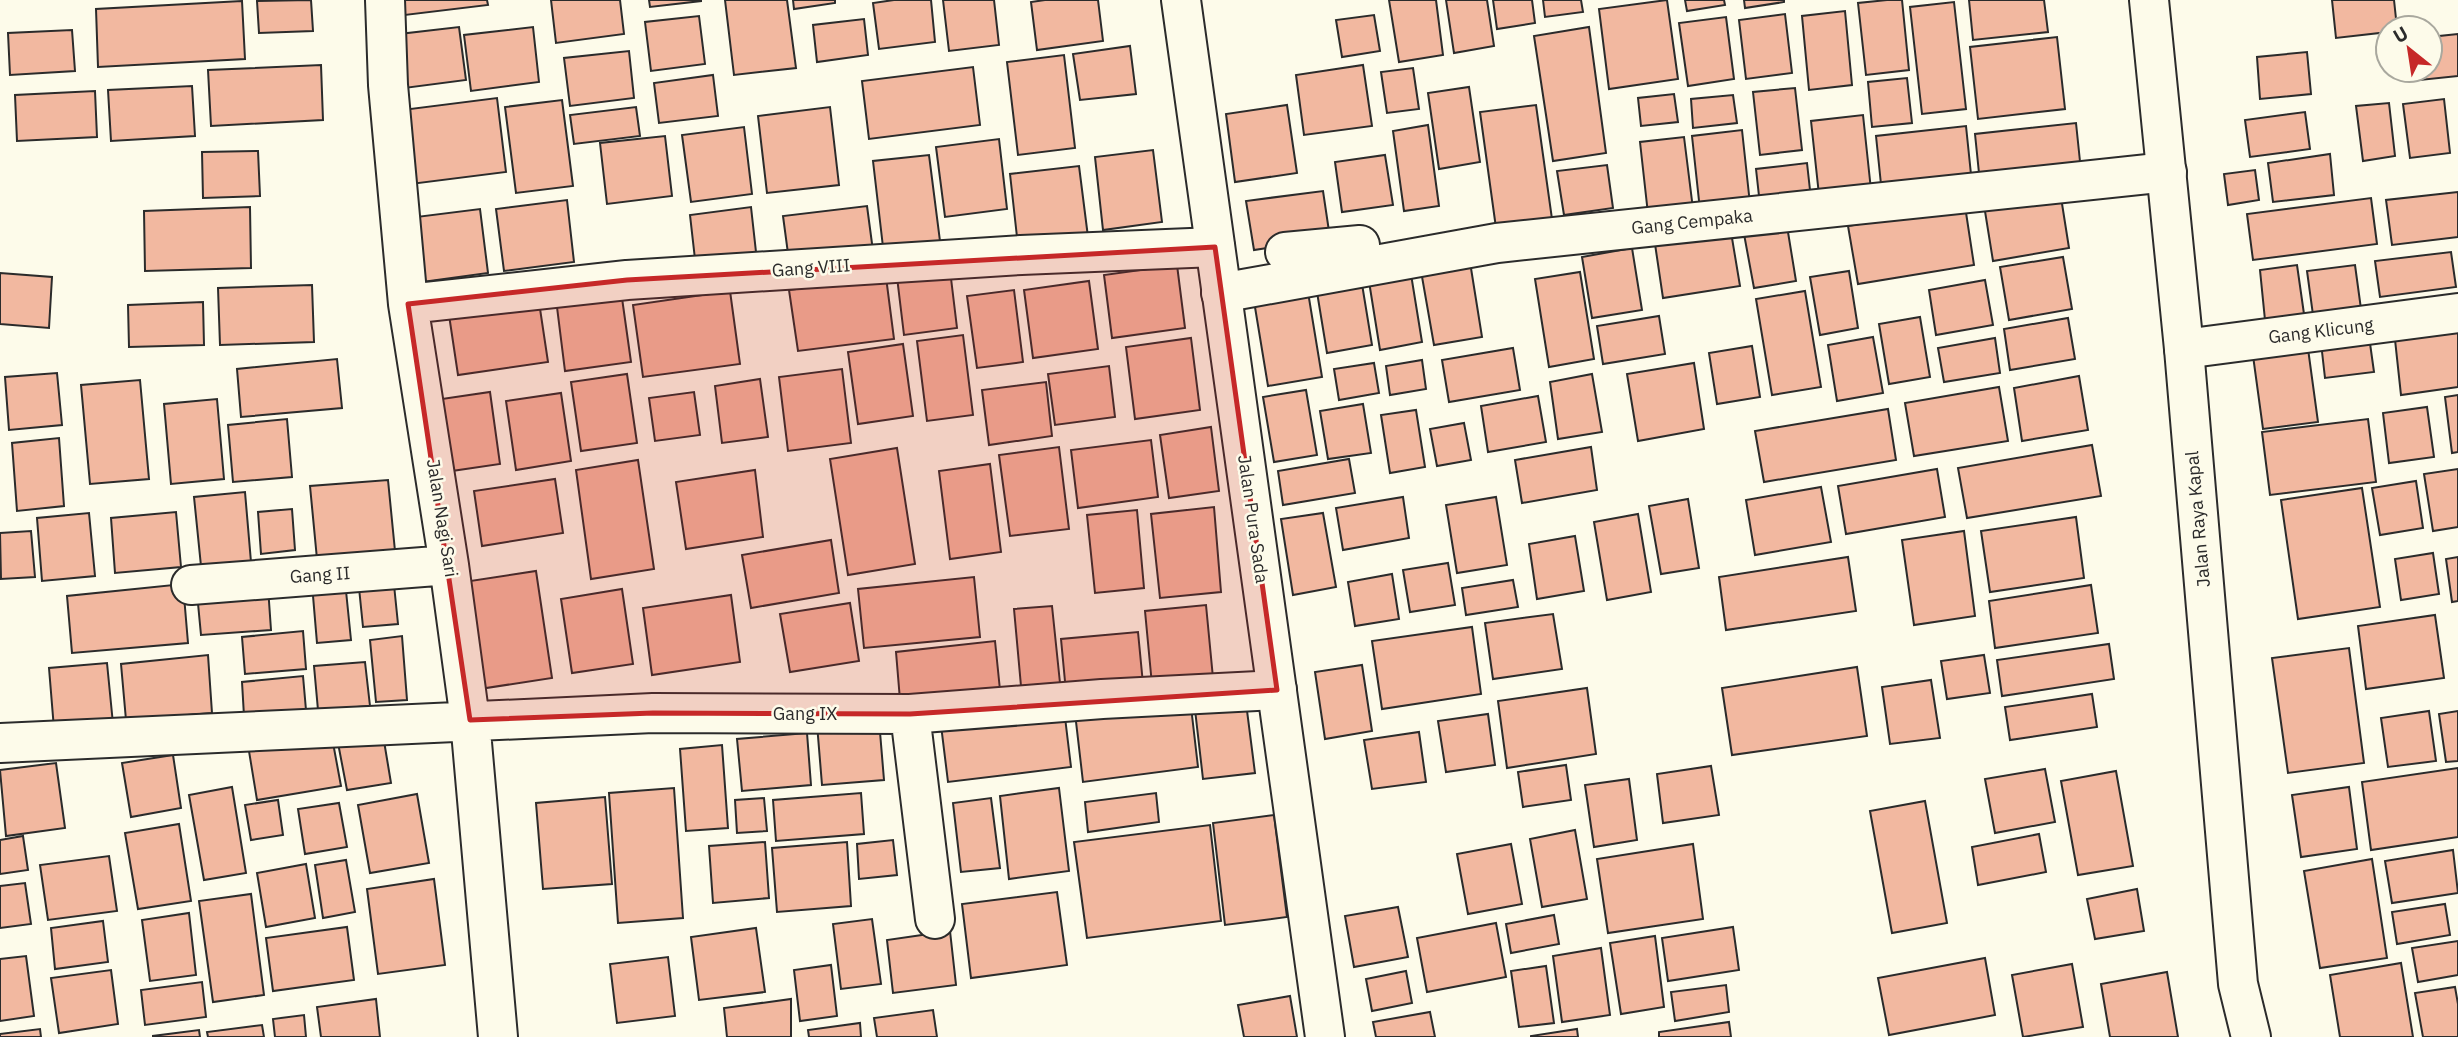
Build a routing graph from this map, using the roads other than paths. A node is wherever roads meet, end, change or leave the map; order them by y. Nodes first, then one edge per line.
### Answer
1 (385, 0) edge
2 (1181, 0) edge
3 (2149, 0) edge
4 (2166, 172) junction
5 (1442, 237) dead end
6 (1215, 247) junction
7 (1286, 252) dead end
8 (1221, 293) junction
9 (408, 304) junction
10 (2458, 313) edge
11 (2184, 349) junction
12 (449, 565) junction
13 (191, 584) dead end
14 (1007, 689) dead end
15 (1260, 697) junction
16 (910, 714) junction
17 (470, 720) junction
18 (0, 743) edge
19 (935, 919) dead end
20 (498, 1037) edge
21 (1325, 1037) edge
22 (2251, 1037) edge

1 - 9 main road, Jalan Nagi Sari
2 - 6 main road, Jalan Pura Sada
3 - 4 main road, Jalan Raya Kapal
4 - 8 main road, Gang Cempaka
4 - 11 main road, Jalan Raya Kapal
5 - 7 main road
6 - 8 main road, Jalan Pura Sada
6 - 9 main road, Gang VIII
8 - 15 main road, Jalan Pura Sada
9 - 12 main road, Jalan Nagi Sari
10 - 11 main road, Gang Klicung
11 - 22 main road, Jalan Raya Kapal
12 - 13 main road, Gang II
12 - 17 main road, Jalan Nagi Sari
14 - 15 main road
15 - 16 main road, Gang IX
15 - 21 main road, Jalan Pura Sada
16 - 17 main road, Gang IX
16 - 19 main road
17 - 18 main road, Gang IX
17 - 20 main road, Jalan Nagi Sari

